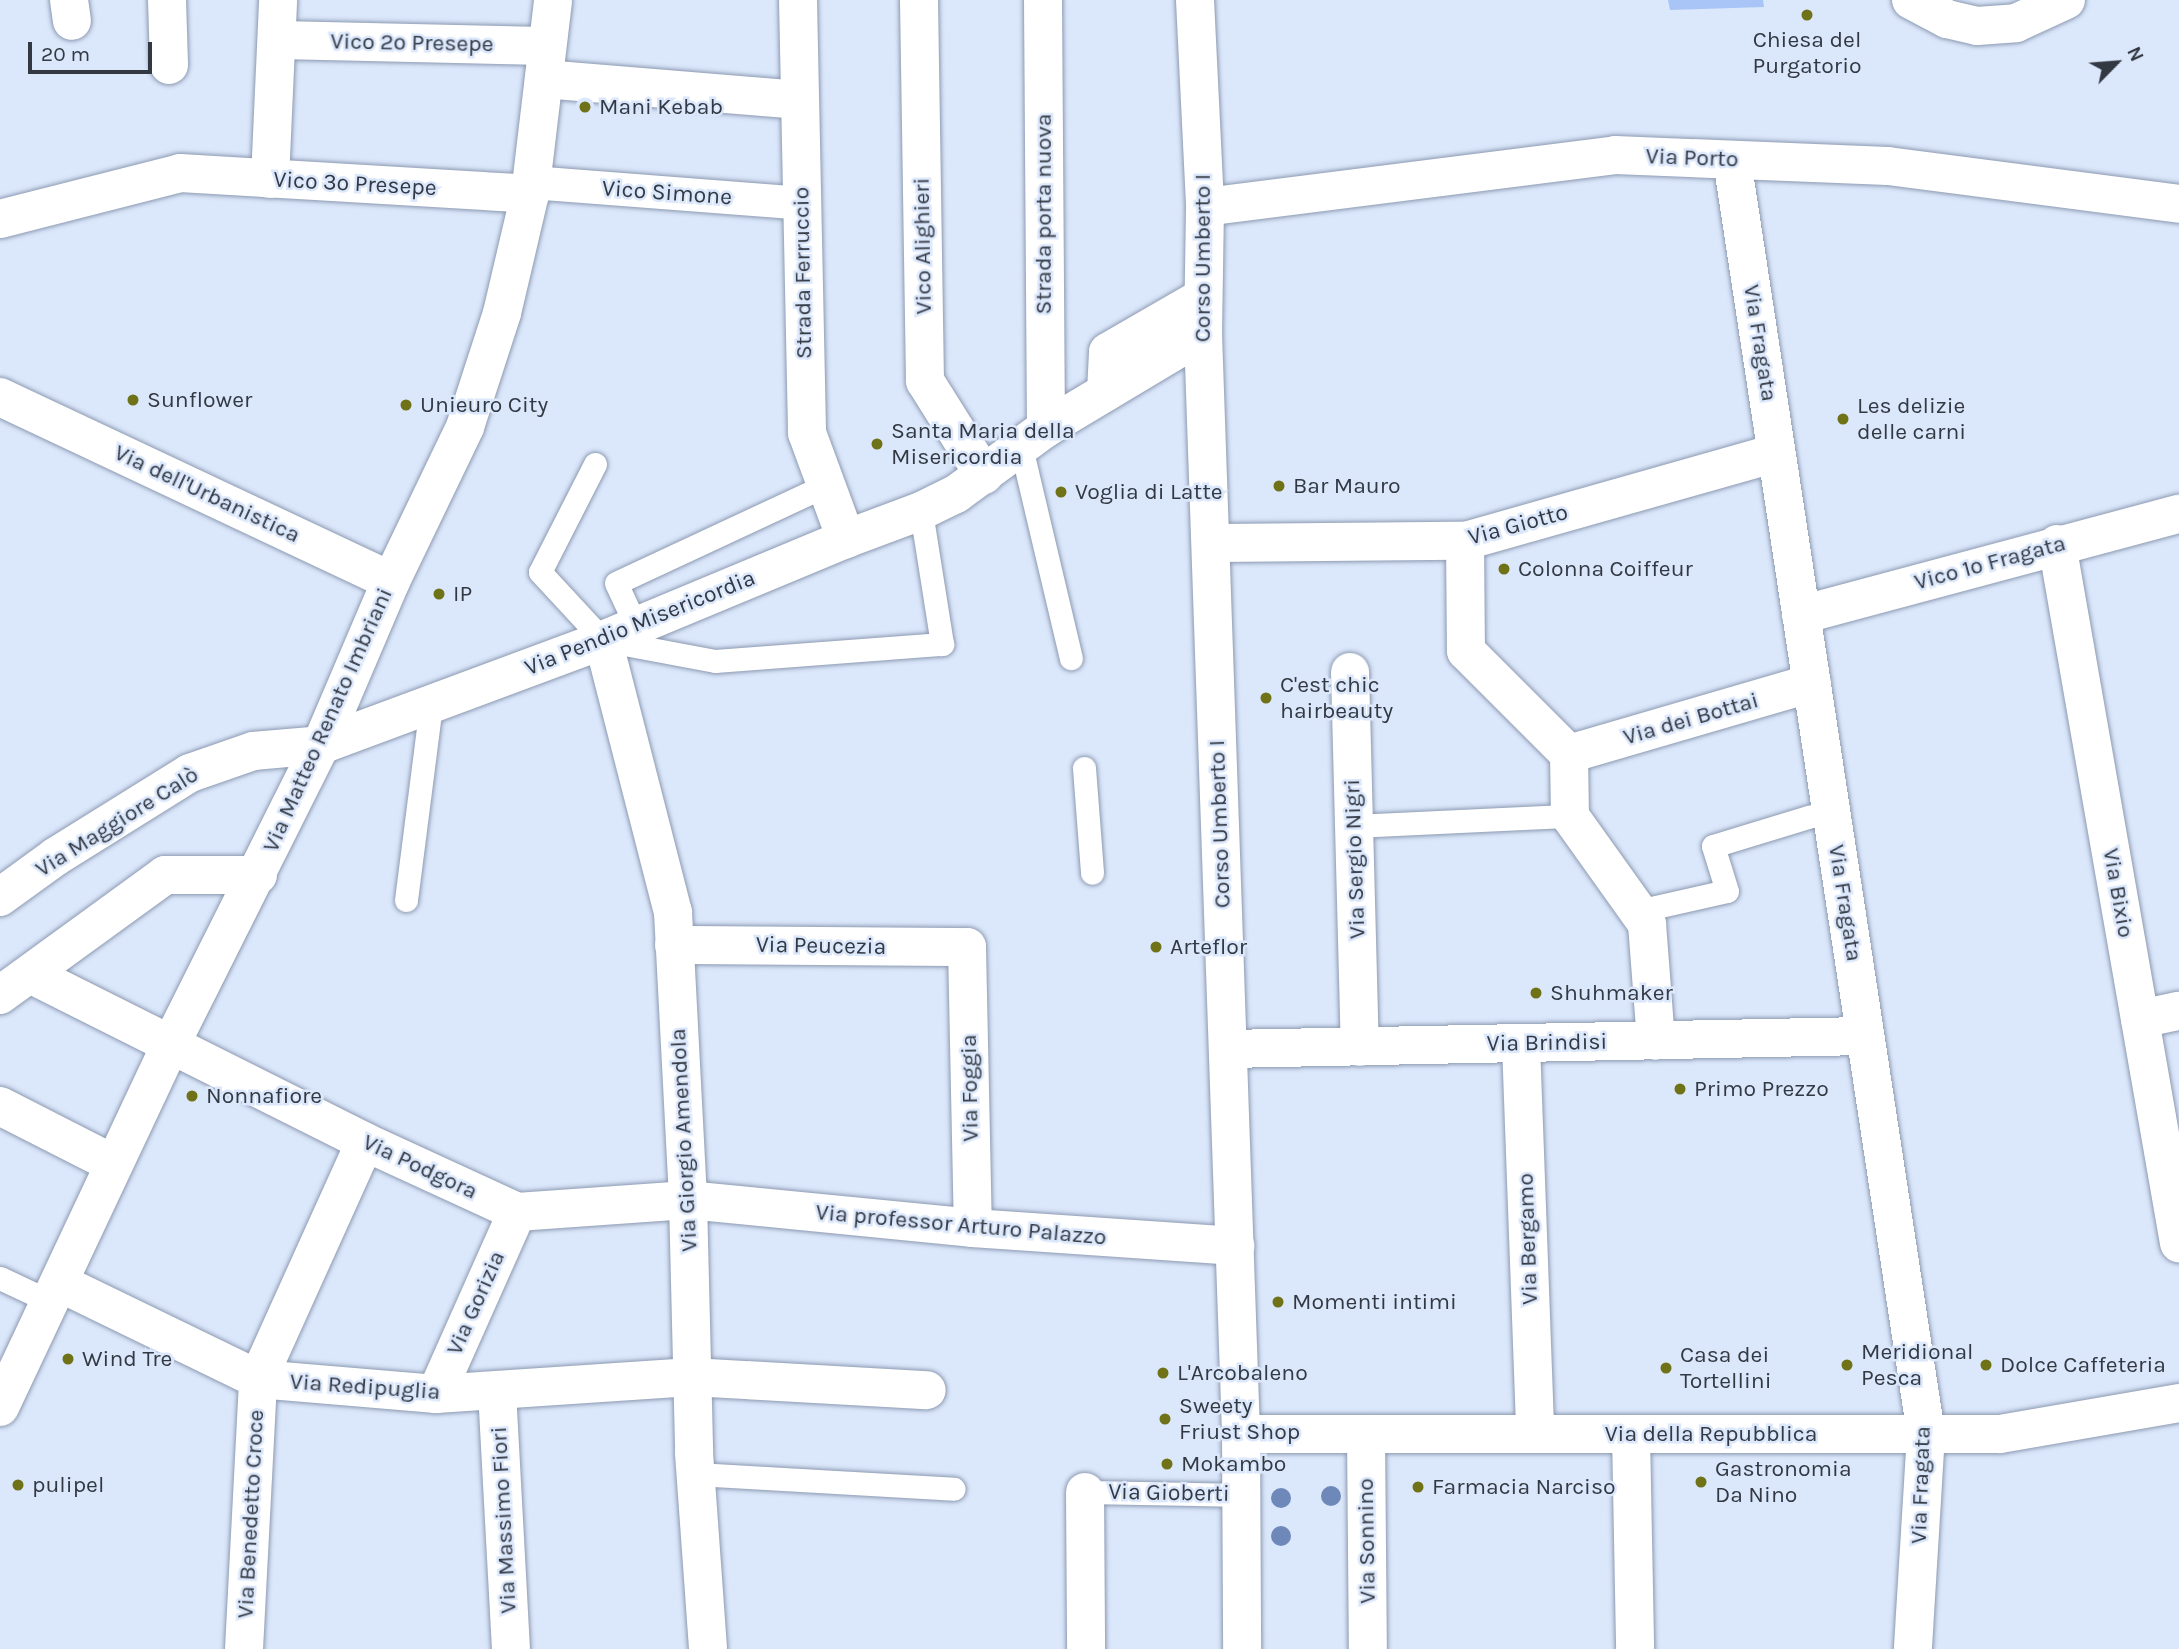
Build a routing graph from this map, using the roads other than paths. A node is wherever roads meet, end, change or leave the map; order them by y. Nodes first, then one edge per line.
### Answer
1 (167, 0) edge
2 (278, 0) edge
3 (553, 0) edge
4 (798, 0) edge
5 (919, 0) edge
6 (1043, 0) edge
7 (1195, 0) edge
8 (1911, 0) edge
9 (2066, 0) edge
10 (277, 40) junction
11 (545, 62) junction
12 (169, 65) dead end
13 (799, 100) junction
14 (1732, 160) junction
15 (270, 179) junction
16 (531, 188) junction
17 (802, 203) junction
18 (2179, 204) edge
19 (1205, 207) junction
20 (0, 219) edge
21 (1203, 316) junction
22 (11, 402) edge
23 (1034, 437) junction
24 (1776, 453) junction
25 (595, 464) dead end
26 (970, 484) junction
27 (826, 485) junction
28 (921, 511) junction
29 (2179, 514) edge
30 (846, 539) junction
31 (1465, 541) junction
32 (1211, 543) junction
33 (2057, 544) junction
34 (391, 581) junction
35 (1801, 615) junction
36 (619, 633) junction
37 (1072, 658) dead end
38 (1350, 672) dead end
39 (1812, 683) junction
40 (431, 704) junction
41 (321, 745) junction
42 (1569, 754) junction
43 (1084, 768) dead end
44 (1570, 816) junction
45 (1811, 816) dead end
46 (1354, 826) junction
47 (1092, 873) dead end
48 (258, 875) junction
49 (0, 897) edge
50 (406, 900) dead end
51 (1638, 911) junction
52 (674, 945) junction
53 (968, 947) joint
54 (15, 985) edge
55 (2179, 1011) edge
56 (2140, 1019) junction
57 (1865, 1036) junction
58 (1656, 1041) junction
59 (1521, 1044) junction
60 (170, 1046) junction
61 (1360, 1047) junction
62 (1228, 1049) junction
63 (0, 1106) edge
64 (365, 1142) junction
65 (114, 1164) junction
66 (688, 1200) junction
67 (517, 1212) junction
68 (973, 1228) junction
69 (2179, 1243) edge
70 (1235, 1246) junction
71 (0, 1278) edge
72 (55, 1293) junction
73 (691, 1377) junction
74 (258, 1379) junction
75 (927, 1390) dead end
76 (497, 1391) junction
77 (436, 1394) junction
78 (2179, 1403) edge
79 (0, 1407) edge
80 (1241, 1434) junction
81 (1366, 1434) junction
82 (1535, 1434) junction
83 (1631, 1434) junction
84 (1926, 1434) junction
85 (696, 1474) junction
86 (954, 1489) dead end
87 (1086, 1492) joint
88 (1242, 1495) junction
89 (244, 1649) edge
90 (511, 1649) edge
91 (708, 1649) edge
92 (1086, 1649) edge
93 (1242, 1649) edge
94 (1368, 1649) edge
95 (1635, 1649) edge
96 (1913, 1649) edge

1 - 12 street
2 - 10 street
3 - 11 street, Via Matteo Renato Imbriani
4 - 13 street, Strada Ferruccio
5 - 26 street, Vico Alighieri
6 - 23 street, Strada porta nuova
7 - 19 street, Corso Umberto I
8 - 9 street
10 - 11 street, Vico 2º Presepe
10 - 15 street
11 - 13 street, Vico 2º Presepe
11 - 16 street, Via Matteo Renato Imbriani
13 - 17 street, Strada Ferruccio
14 - 18 street, Via Porto
14 - 19 street, Via Porto
14 - 24 street, Via Fragata
15 - 16 street, Vico 3º Presepe
15 - 20 street, Vico 3º Presepe
16 - 17 street, Vico Simone
16 - 34 street, Via Matteo Renato Imbriani
17 - 27 street, Strada Ferruccio
19 - 21 street, Corso Umberto I
21 - 23 street, Via Pendio Misericordia
21 - 32 street, Corso Umberto I
22 - 34 street, Via dell'Urbanistica
23 - 26 street, Via Pendio Misericordia
23 - 37 lane
24 - 31 street, Via Giotto
24 - 35 street, Via Fragata
25 - 36 lane
26 - 28 street, Via Pendio Misericordia
27 - 30 street, Strada Ferruccio
27 - 36 lane
28 - 30 street, Via Pendio Misericordia
28 - 36 lane
29 - 33 street, Vico 1º Fragata
30 - 36 street, Via Pendio Misericordia
31 - 32 street, Via Giotto
31 - 42 street
32 - 62 street, Corso Umberto I
33 - 35 street, Vico 1º Fragata
33 - 56 street, Via Bixio
34 - 41 street, Via Matteo Renato Imbriani
35 - 39 street, Via Fragata
36 - 40 street, Via Pendio Misericordia
36 - 52 street, Via Giorgio Amendola
38 - 46 street, Via Sergio Nigri
39 - 42 street, Via dei Bottai
39 - 57 street, Via Fragata
40 - 41 street, Via Pendio Misericordia
40 - 50 lane
41 - 48 street, Via Matteo Renato Imbriani
41 - 49 street, Via Maggiore Calò
42 - 44 street
43 - 47 lane
44 - 46 lane
44 - 51 street
45 - 51 lane
46 - 61 street, Via Sergio Nigri
48 - 54 street
48 - 60 street, Via Matteo Renato Imbriani
51 - 58 street
52 - 53 street, Via Peucezia
52 - 66 street, Via Giorgio Amendola
53 - 68 street, Via Foggia
54 - 60 street, Via Podgora
55 - 56 street
56 - 69 street, Via Bixio
57 - 58 street, Via Brindisi
57 - 84 street, Via Fragata
58 - 59 street, Via Brindisi
59 - 61 street, Via Brindisi
59 - 82 street, Via Bergamo
60 - 64 street, Via Podgora
60 - 65 street, Via Matteo Renato Imbriani
61 - 62 street, Via Brindisi
62 - 70 street, Corso Umberto I
63 - 65 street
64 - 67 street, Via Podgora
64 - 74 street
65 - 72 street, Via Matteo Renato Imbriani
66 - 67 street, Via Podgora
66 - 68 street, Via professor Arturo Palazzo
66 - 73 street, Via Giorgio Amendola
67 - 77 street, Via Gorizia
68 - 70 street, Via professor Arturo Palazzo
70 - 80 street, Corso Umberto I
71 - 72 lane
72 - 74 street, Via Redipuglia
72 - 79 street, Via Matteo Renato Imbriani
73 - 75 street, Via Redipuglia
73 - 76 street, Via Redipuglia
73 - 85 street, Via Giorgio Amendola
74 - 77 street, Via Redipuglia
74 - 89 street, Via Benedetto Croce
76 - 77 street, Via Redipuglia
76 - 90 street, Via Massimo Fiori
78 - 84 street, Via della Repubblica
80 - 81 street, Via della Repubblica
80 - 88 street, Corso Umberto I
81 - 82 street, Via della Repubblica
81 - 94 street, Via Sonnino
82 - 83 street, Via della Repubblica
83 - 84 street, Via della Repubblica
83 - 95 street
84 - 96 street, Via Fragata
85 - 86 lane
85 - 91 street, Via Giorgio Amendola
87 - 88 lane, Via Gioberti
87 - 92 street, Via Gioberti
88 - 93 street, Corso Umberto I

